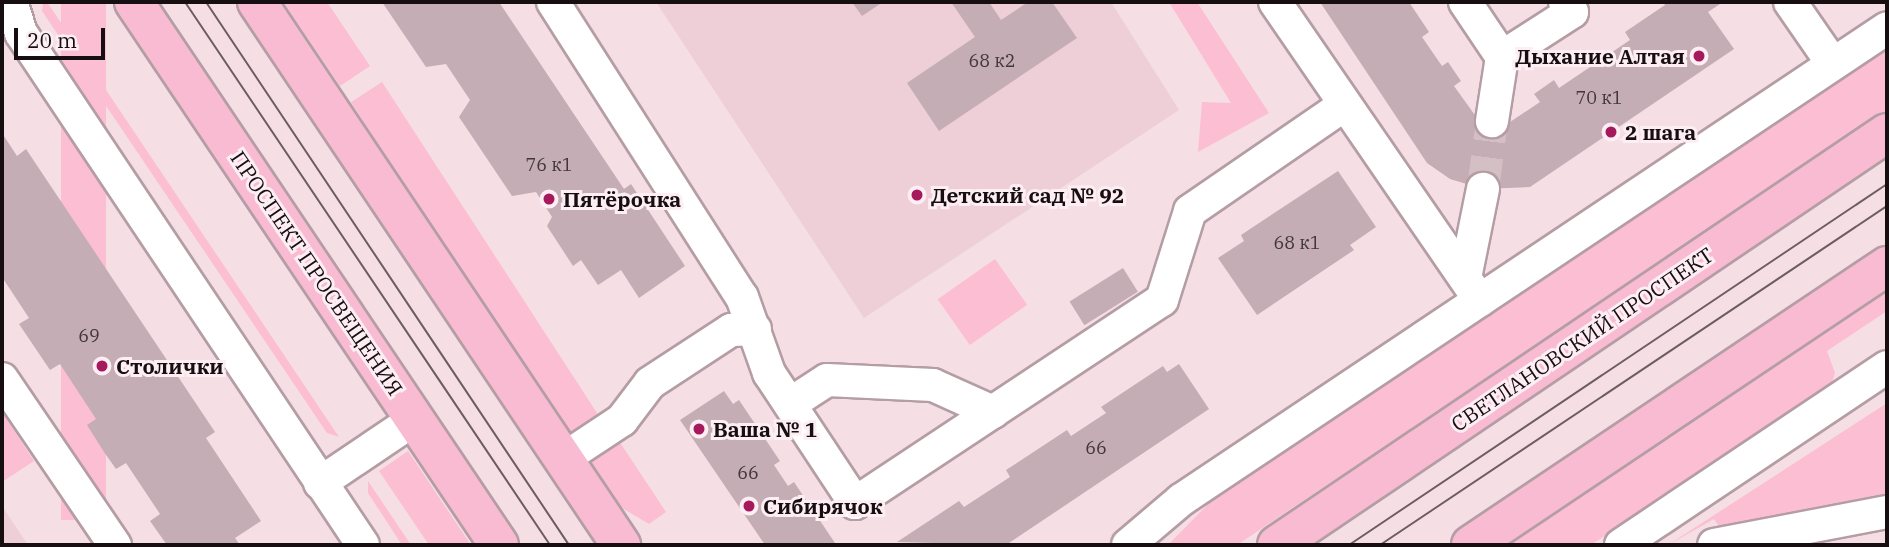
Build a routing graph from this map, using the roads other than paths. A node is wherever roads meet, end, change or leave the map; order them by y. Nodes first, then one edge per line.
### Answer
1 (11, 2) edge
2 (134, 2) edge
3 (257, 2) edge
4 (553, 2) edge
5 (1275, 2) edge
6 (1465, 2) edge
7 (1565, 2) edge
8 (1790, 2) edge
9 (1887, 28) edge
10 (1502, 57) junction
11 (1833, 64) junction
12 (1343, 106) junction
13 (1492, 121) tunnel mouth
14 (1887, 133) edge
15 (1483, 189) tunnel mouth
16 (1887, 266) edge
17 (1472, 289) junction
18 (755, 329) junction
19 (1887, 367) edge
20 (2, 379) edge
21 (790, 404) junction
22 (993, 412) junction
23 (415, 419) junction
24 (563, 459) junction
25 (320, 483) junction
26 (1887, 512) edge
27 (1657, 535) edge
28 (1775, 538) edge
29 (115, 545) edge
30 (363, 545) edge
31 (499, 545) edge
32 (621, 545) edge
33 (1128, 545) edge
34 (1277, 545) edge
35 (1471, 545) edge
36 (1621, 545) edge
37 (1714, 545) edge

1 - 25 street
2 - 23 main road, ПРОСПЕКТ ПРОСВЕЩЕНИЯ
3 - 24 main road
4 - 18 street
5 - 12 street
6 - 10 street
7 - 10 street
8 - 11 street
9 - 11 street
10 - 13 street
11 - 17 street
12 - 17 street
12 - 22 street
14 - 34 main road, СВЕТЛАНОВСКИЙ ПРОСПЕКТ
15 - 17 street
16 - 35 main road
17 - 33 street
18 - 21 street
18 - 24 street
19 - 27 street
20 - 29 street
21 - 22 street
21 - 22 street
23 - 25 street
23 - 31 main road, ПРОСПЕКТ ПРОСВЕЩЕНИЯ
24 - 32 main road
25 - 30 street
26 - 28 street
27 - 36 street
28 - 37 street

